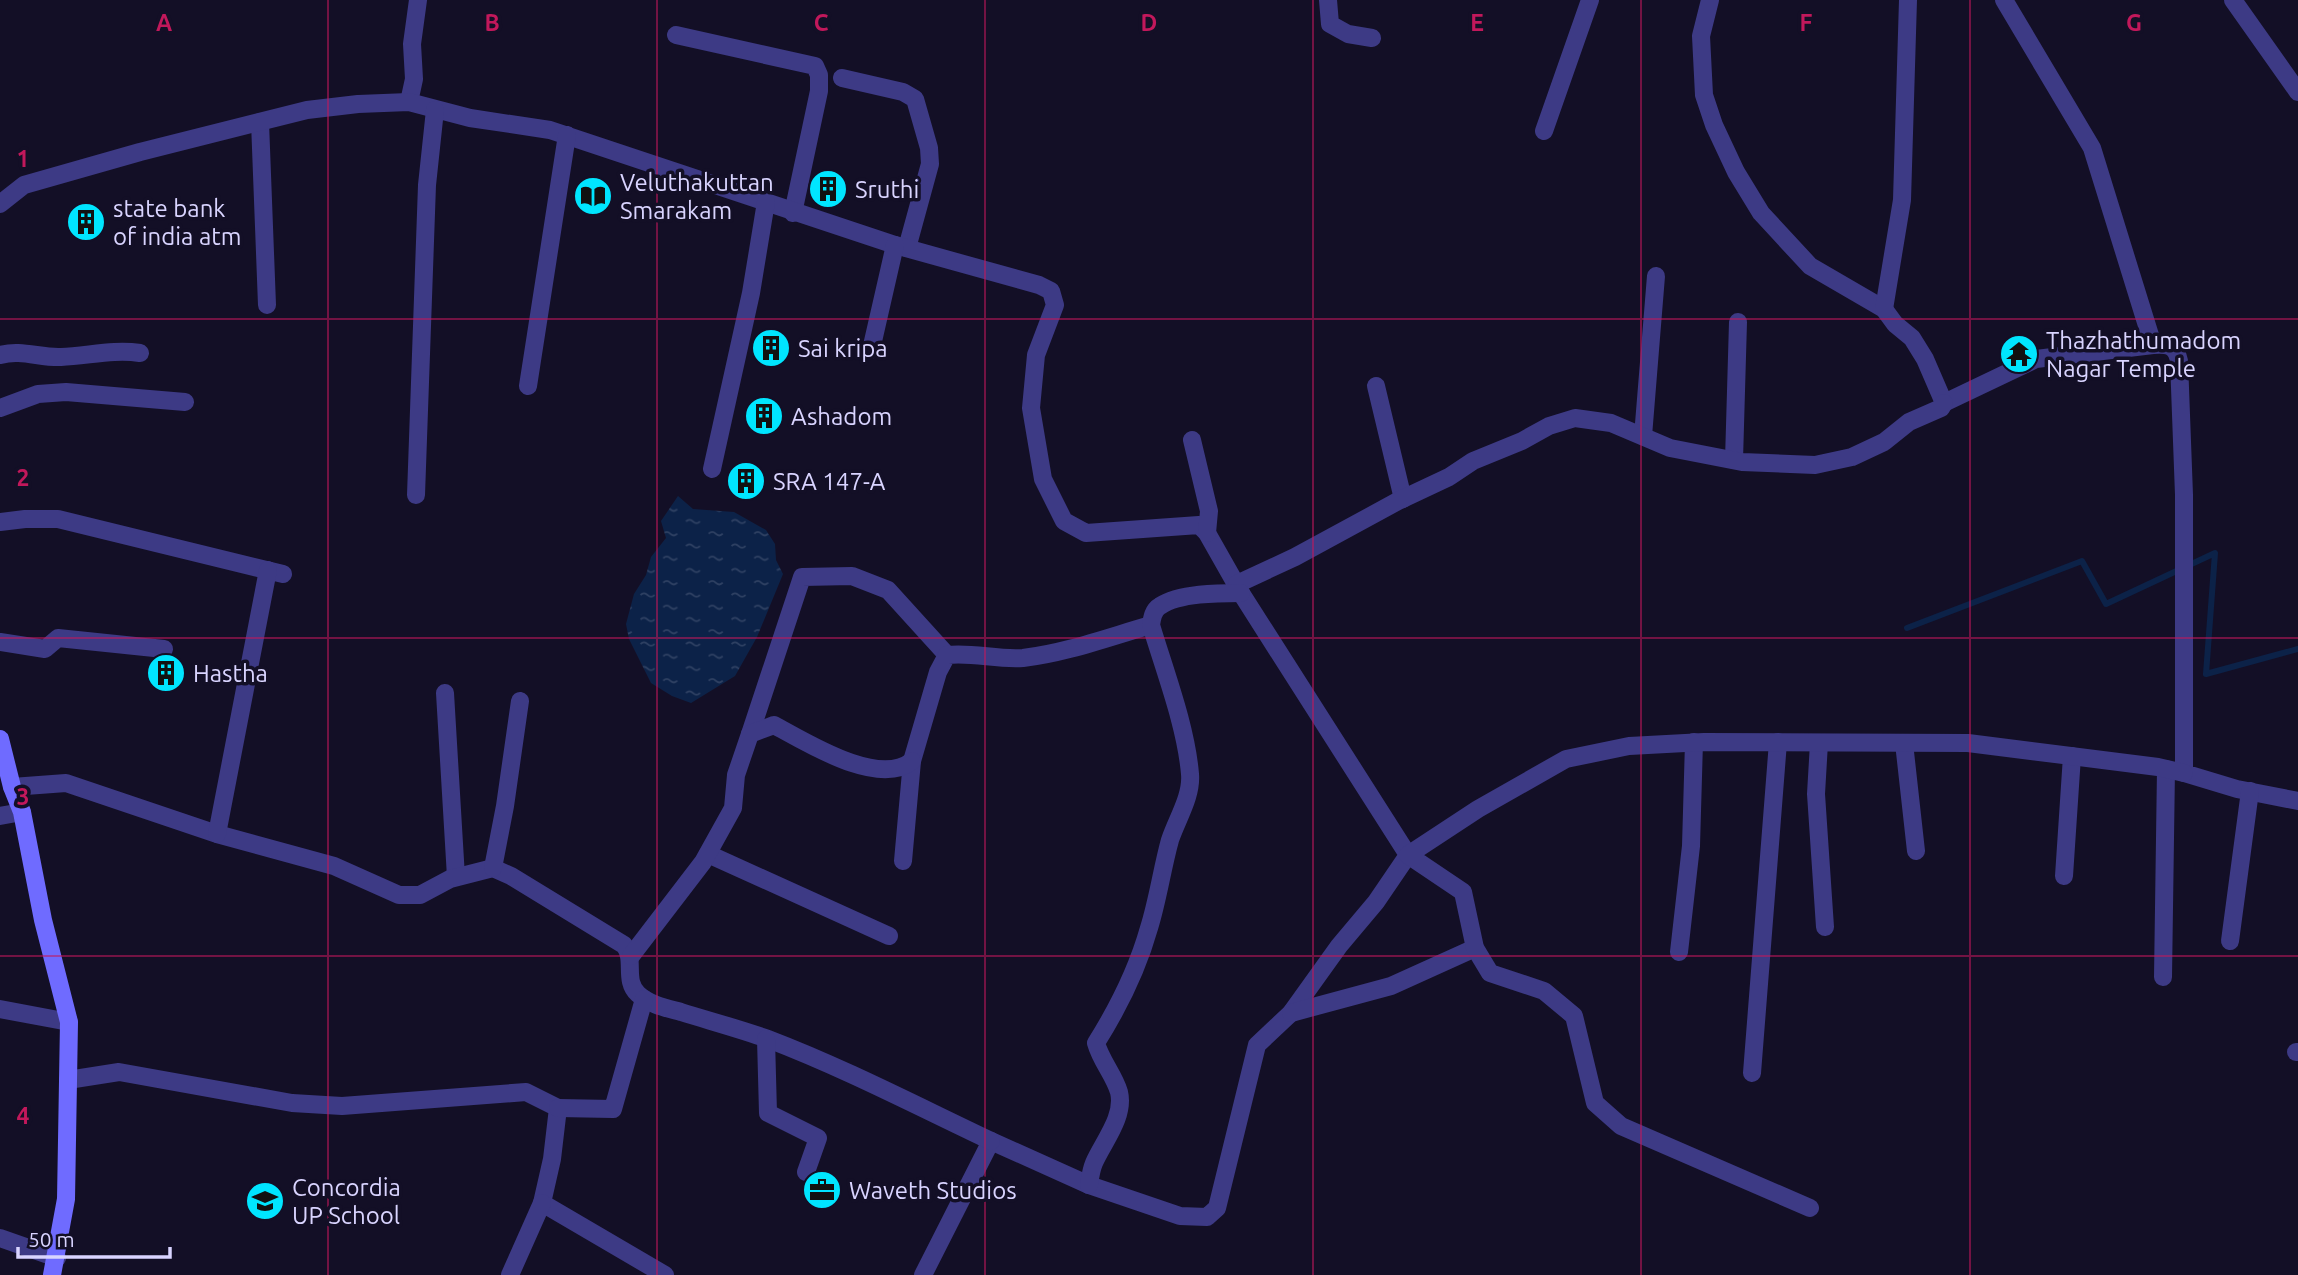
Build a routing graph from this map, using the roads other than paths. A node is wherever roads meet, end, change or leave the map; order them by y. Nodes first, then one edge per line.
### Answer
1 (418, 0) edge
2 (1328, 0) edge
3 (1590, 0) edge
4 (1710, 0) edge
5 (1908, 0) edge
6 (2004, 0) edge
7 (2233, 0) edge
8 (676, 35) dead end
9 (1372, 38) dead end
10 (842, 78) dead end
11 (2298, 92) edge
12 (409, 102) junction
13 (435, 110) junction
14 (260, 122) junction
15 (1544, 131) dead end
16 (567, 135) junction
17 (766, 201) junction
18 (0, 204) edge
19 (793, 213) junction
20 (901, 247) junction
21 (1656, 276) dead end
22 (267, 305) dead end
23 (1884, 309) junction
24 (1738, 322) dead end
25 (2152, 345) junction
26 (872, 350) dead end
27 (140, 353) dead end
28 (0, 355) edge
29 (528, 386) dead end
30 (1376, 386) dead end
31 (185, 402) dead end
32 (1944, 403) junction
33 (0, 408) edge
34 (1643, 436) junction
35 (1192, 440) dead end
36 (1734, 460) junction
37 (712, 469) dead end
38 (416, 495) dead end
39 (1403, 499) junction
40 (0, 522) edge
41 (1207, 533) junction
42 (1239, 589) junction
43 (1150, 625) junction
44 (0, 642) edge
45 (164, 649) dead end
46 (947, 655) junction
47 (445, 693) dead end
48 (520, 701) dead end
49 (750, 733) junction
50 (0, 740) edge
51 (1694, 742) junction
52 (1778, 742) junction
53 (1819, 743) junction
54 (1904, 743) junction
55 (2072, 756) junction
56 (912, 761) junction
57 (2175, 771) junction
58 (12, 787) junction
59 (2250, 791) junction
60 (2298, 801) edge
61 (22, 812) junction
62 (0, 816) edge
63 (217, 834) junction
64 (1916, 851) dead end
65 (708, 854) junction
66 (1408, 855) junction
67 (903, 861) dead end
68 (493, 868) junction
69 (2064, 876) dead end
70 (456, 877) junction
71 (1825, 927) dead end
72 (889, 936) dead end
73 (2230, 941) dead end
74 (1475, 948) junction
75 (1679, 952) dead end
76 (631, 956) junction
77 (2162, 977) dead end
78 (644, 999) junction
79 (0, 1009) edge
80 (1291, 1013) junction
81 (69, 1021) junction
82 (766, 1039) junction
83 (1752, 1073) dead end
84 (68, 1080) junction
85 (558, 1108) junction
86 (991, 1142) junction
87 (806, 1172) dead end
88 (1089, 1185) junction
89 (542, 1203) junction
90 (1810, 1208) dead end
91 (0, 1238) edge
92 (54, 1267) edge
93 (510, 1275) edge
94 (665, 1275) edge
95 (923, 1275) edge

1 - 12 street
2 - 9 street
3 - 15 street
4 - 23 street
5 - 23 street
6 - 25 street
7 - 11 street
8 - 19 street
10 - 20 street
12 - 13 street
12 - 14 street
13 - 16 street
13 - 38 street
14 - 18 street
14 - 22 street
16 - 17 street
16 - 29 street
17 - 19 street
17 - 37 street
19 - 20 street
20 - 26 street
20 - 41 street
21 - 34 street
23 - 32 street
24 - 36 street
25 - 32 street
25 - 57 street
27 - 28 street
30 - 39 street
31 - 33 street
32 - 36 street
34 - 36 street
34 - 39 street
35 - 41 street
39 - 42 street
40 - 63 street
41 - 42 street
42 - 43 street
42 - 66 street
43 - 46 street
43 - 88 street
44 - 45 street
46 - 49 street
46 - 56 street
47 - 70 street
48 - 68 street
49 - 56 street
49 - 65 street
50 - 58 main road
51 - 52 street
51 - 66 street
51 - 75 street
52 - 53 street
52 - 83 street
53 - 54 street
53 - 71 street
54 - 55 street
54 - 64 street
55 - 57 street
55 - 69 street
56 - 67 street
57 - 59 street
57 - 77 street
58 - 61 main road
58 - 63 street
59 - 60 street
59 - 73 street
61 - 62 street
61 - 81 main road
63 - 70 street
65 - 72 street
65 - 76 street
66 - 74 street
66 - 80 street
68 - 70 street
68 - 76 street
74 - 80 street
74 - 90 street
76 - 78 street
78 - 82 street
78 - 85 street
79 - 81 street
80 - 88 street
81 - 84 main road
82 - 86 street
82 - 87 street
84 - 85 street
84 - 92 main road
85 - 89 street
86 - 88 street
86 - 95 street
89 - 93 street
89 - 94 street
91 - 92 street

